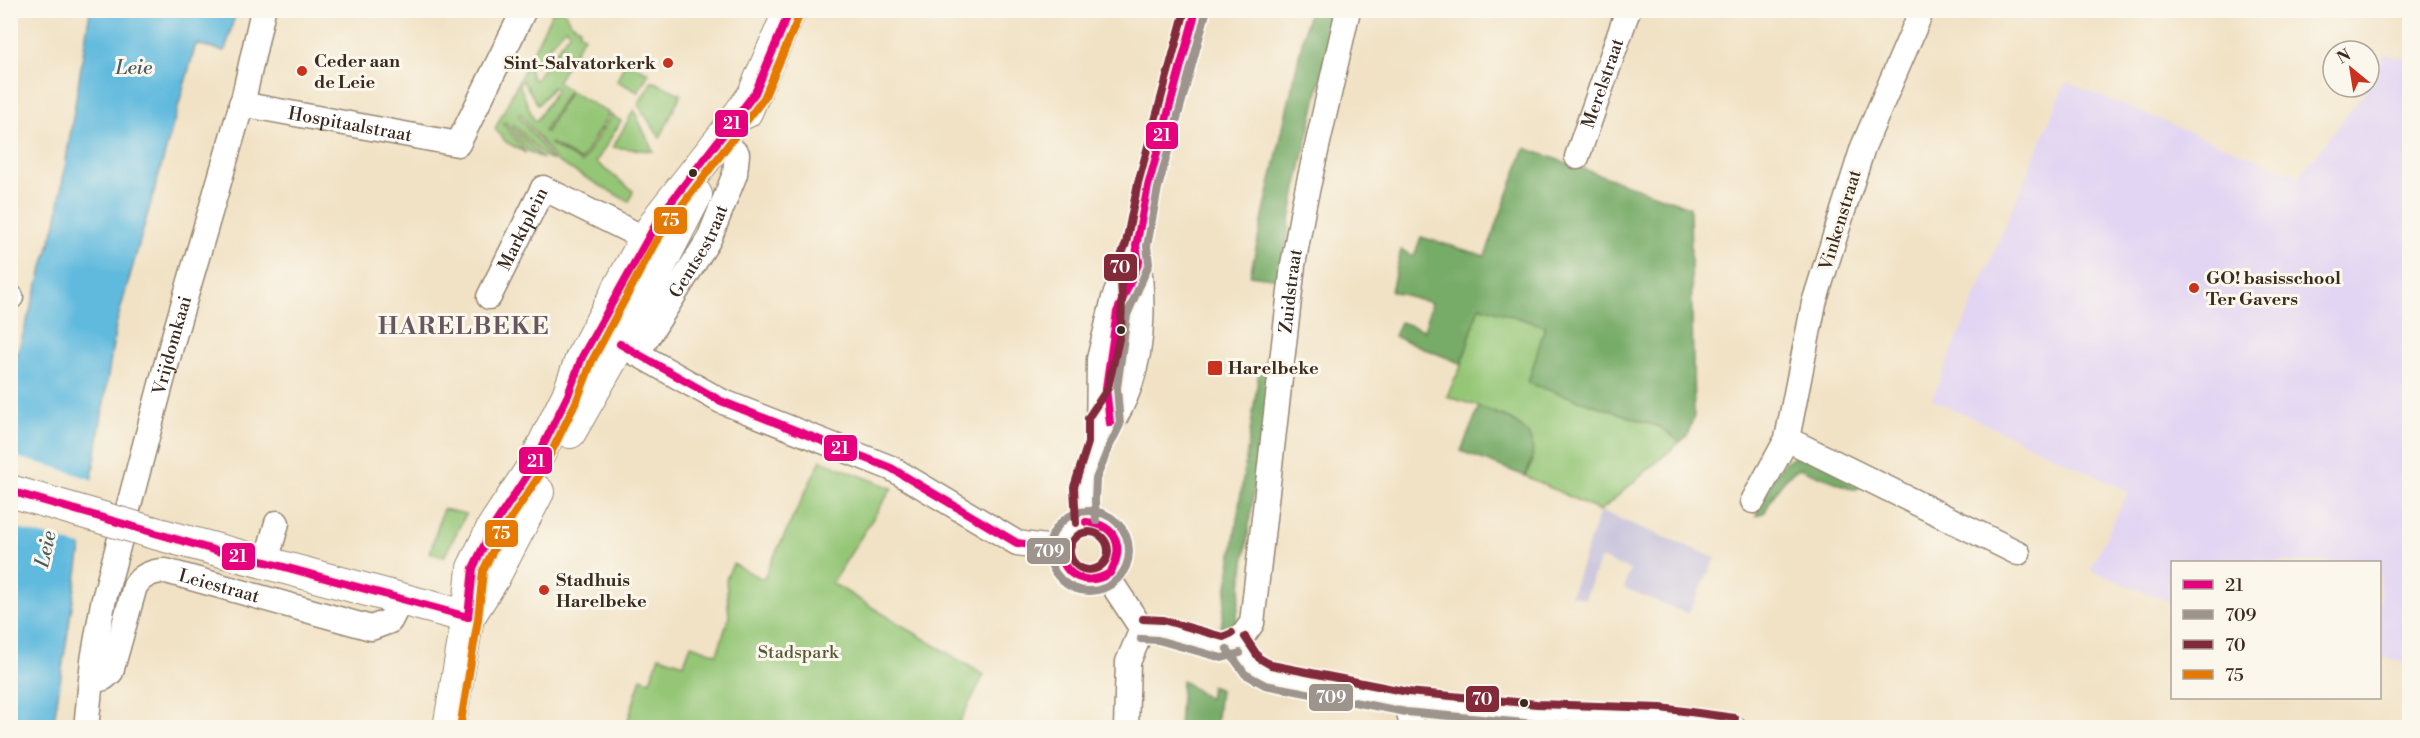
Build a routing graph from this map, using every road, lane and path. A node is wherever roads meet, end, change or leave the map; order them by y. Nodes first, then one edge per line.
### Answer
1 (263, 10) edge
2 (524, 10) edge
3 (1196, 10) edge
4 (1348, 10) edge
5 (1628, 10) edge
6 (1922, 10) edge
7 (787, 12) edge
8 (241, 104) junction
9 (725, 142) junction
10 (1577, 157) dead end
11 (657, 244) junction
12 (1136, 246) junction
13 (489, 297) dead end
14 (611, 305) junction
15 (628, 349) junction
16 (1787, 439) junction
17 (1098, 445) junction
18 (10, 491) edge
19 (1753, 501) dead end
20 (1086, 522) junction
21 (277, 523) dead end
22 (1060, 549) junction
23 (2018, 553) dead end
24 (266, 562) junction
25 (1107, 576) junction
26 (398, 606) junction
27 (468, 617) junction
28 (1142, 629) junction
29 (1236, 643) junction
30 (92, 681) junction
31 (1407, 702) junction
32 (1706, 725) edge
33 (86, 728) edge
34 (449, 728) edge
35 (1126, 728) edge
36 (1412, 728) edge
37 (1734, 728) edge

1 - 8 street, Vrijdomkaai
2 - 8 street, Hospitaalstraat
3 - 12 street
4 - 29 street, Zuidstraat
5 - 10 street, Merelstraat
6 - 16 street, Vinkenstraat
7 - 9 main road, Gentsestraat
8 - 30 street, Vrijdomkaai
9 - 11 main road, Gentsestraat
9 - 15 street, Gentsestraat
11 - 13 street, Marktplein
11 - 14 main road, Gentsestraat
11 - 15 main road, Gentsestraat
12 - 17 street
12 - 17 street
14 - 15 street
14 - 27 main road, Gentsestraat
15 - 22 street
15 - 27 main road
16 - 19 street, Vinkenstraat
16 - 23 street
17 - 20 street
18 - 24 main road, Leiestraat, bridge
20 - 22 street
20 - 25 street
21 - 24 street
22 - 25 street
24 - 26 main road, Leiestraat
25 - 28 street
26 - 27 main road, Leiestraat
26 - 30 street, Leiestraat
27 - 34 main road, Gentsestraat
28 - 29 street
28 - 35 street
29 - 31 street
30 - 33 street, Vrijdomkaai
31 - 32 street
31 - 36 street
32 - 37 street

